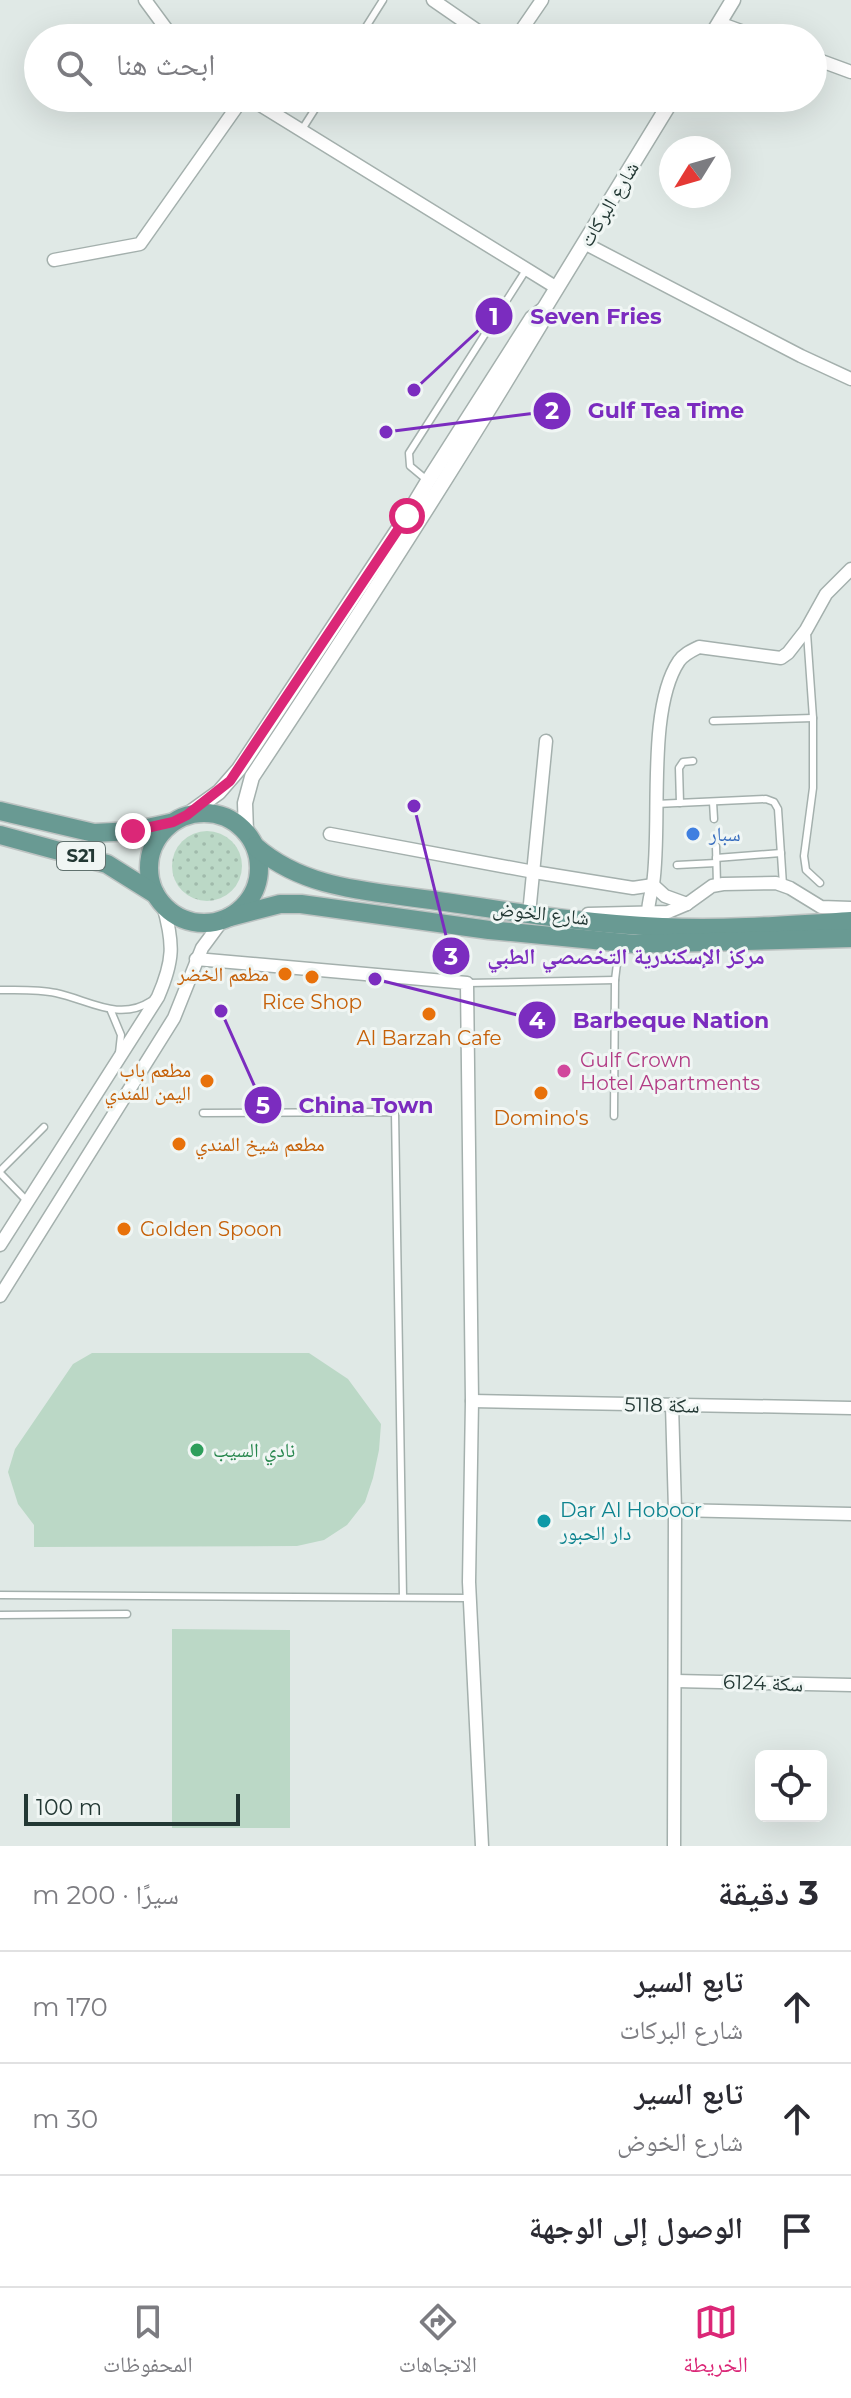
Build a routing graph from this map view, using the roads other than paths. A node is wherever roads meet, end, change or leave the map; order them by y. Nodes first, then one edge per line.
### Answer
1 (145, 0) edge
2 (383, 0) edge
3 (433, 0) edge
4 (542, 0) edge
5 (733, 0) edge
6 (719, 23) edge
7 (163, 24) edge
8 (368, 24) edge
9 (468, 24) edge
10 (526, 24) edge
11 (827, 63) edge
12 (851, 72) edge
13 (236, 112) edge
14 (269, 112) edge
15 (313, 112) edge
16 (665, 112) edge
17 (301, 131) junction
18 (586, 244) junction
19 (54, 260) dead end
20 (526, 270) junction
21 (557, 288) junction
22 (544, 309) junction
23 (851, 379) edge
24 (428, 481) junction
25 (851, 569) edge
26 (366, 607) junction
27 (806, 630) junction
28 (813, 718) junction
29 (713, 721) dead end
30 (546, 741) dead end
31 (693, 761) dead end
32 (713, 802) junction
33 (680, 803) junction
34 (656, 804) junction
35 (0, 811) edge
36 (180, 819) junction
37 (714, 819) dead end
38 (330, 834) dead end
39 (0, 835) edge
40 (250, 839) junction
41 (716, 846) dead end
42 (781, 853) junction
43 (716, 860) junction
44 (677, 865) dead end
45 (534, 872) junction
46 (820, 883) dead end
47 (653, 885) junction
48 (717, 885) junction
49 (783, 885) junction
50 (159, 899) junction
51 (687, 904) junction
52 (851, 908) edge
53 (529, 914) junction
54 (648, 914) junction
55 (226, 919) junction
56 (562, 919) junction
57 (851, 921) edge
58 (851, 938) edge
59 (620, 943) junction
60 (196, 959) junction
61 (615, 980) junction
62 (467, 983) junction
63 (0, 990) edge
64 (158, 997) junction
65 (111, 1011) junction
66 (118, 1060) junction
67 (203, 1113) dead end
68 (614, 1116) dead end
69 (44, 1127) dead end
70 (0, 1172) edge
71 (28, 1202) junction
72 (0, 1245) edge
73 (0, 1296) edge
74 (472, 1401) junction
75 (672, 1405) junction
76 (851, 1408) edge
77 (675, 1510) junction
78 (851, 1514) edge
79 (0, 1595) edge
80 (403, 1597) junction
81 (470, 1598) junction
82 (127, 1614) dead end
83 (0, 1615) edge
84 (676, 1681) junction
85 (851, 1685) edge
86 (482, 1846) edge
87 (674, 1846) edge

1 - 7 street
2 - 8 lane
3 - 9 street
4 - 10 street
5 - 6 street
11 - 12 street
13 - 19 street
14 - 17 street
15 - 17 lane
16 - 18 street, شارع البركات
17 - 20 street
18 - 21 street, شارع البركات
18 - 23 street
20 - 21 street
20 - 24 lane
21 - 22 street, شارع البركات
22 - 24 street, شارع البركات
22 - 26 street, شارع البركات
24 - 26 street
24 - 36 street, شارع البركات
25 - 27 street
26 - 40 street, شارع البركات
27 - 28 lane
27 - 34 street
28 - 29 lane
28 - 46 lane
30 - 45 street
31 - 33 lane
32 - 33 lane
32 - 37 lane
32 - 42 lane
33 - 34 lane
34 - 47 street
35 - 36 main road, S21
36 - 40 main road, S21
36 - 50 main road
38 - 45 street
39 - 50 main road, S21
40 - 53 main road, شارع الخوض / S21
40 - 55 main road
41 - 43 lane
42 - 43 lane
42 - 49 lane
43 - 44 lane
43 - 48 lane
45 - 47 street
45 - 53 street
47 - 51 street
47 - 54 street
48 - 49 street
48 - 51 street
49 - 52 street
50 - 55 main road, S21
50 - 64 street
51 - 54 street
53 - 56 main road, شارع الخوض / S21
54 - 56 street
55 - 59 main road, شارع الخوض / S21
55 - 60 street
56 - 57 main road, شارع الخوض / S21
58 - 59 main road, شارع الخوض / S21
59 - 61 lane
60 - 62 street
60 - 73 street
61 - 62 lane
61 - 68 lane
62 - 74 street
63 - 65 lane
64 - 65 lane
64 - 66 street
65 - 66 lane
66 - 71 street
67 - 80 lane
69 - 70 lane
70 - 71 lane
71 - 72 street
74 - 75 street, سكة 5118
74 - 81 street
75 - 76 street, سكة 5118
75 - 77 street
77 - 78 street
77 - 84 street
79 - 80 lane
80 - 81 lane
81 - 86 street
82 - 83 lane
84 - 85 street, سكة 6124
84 - 87 street

